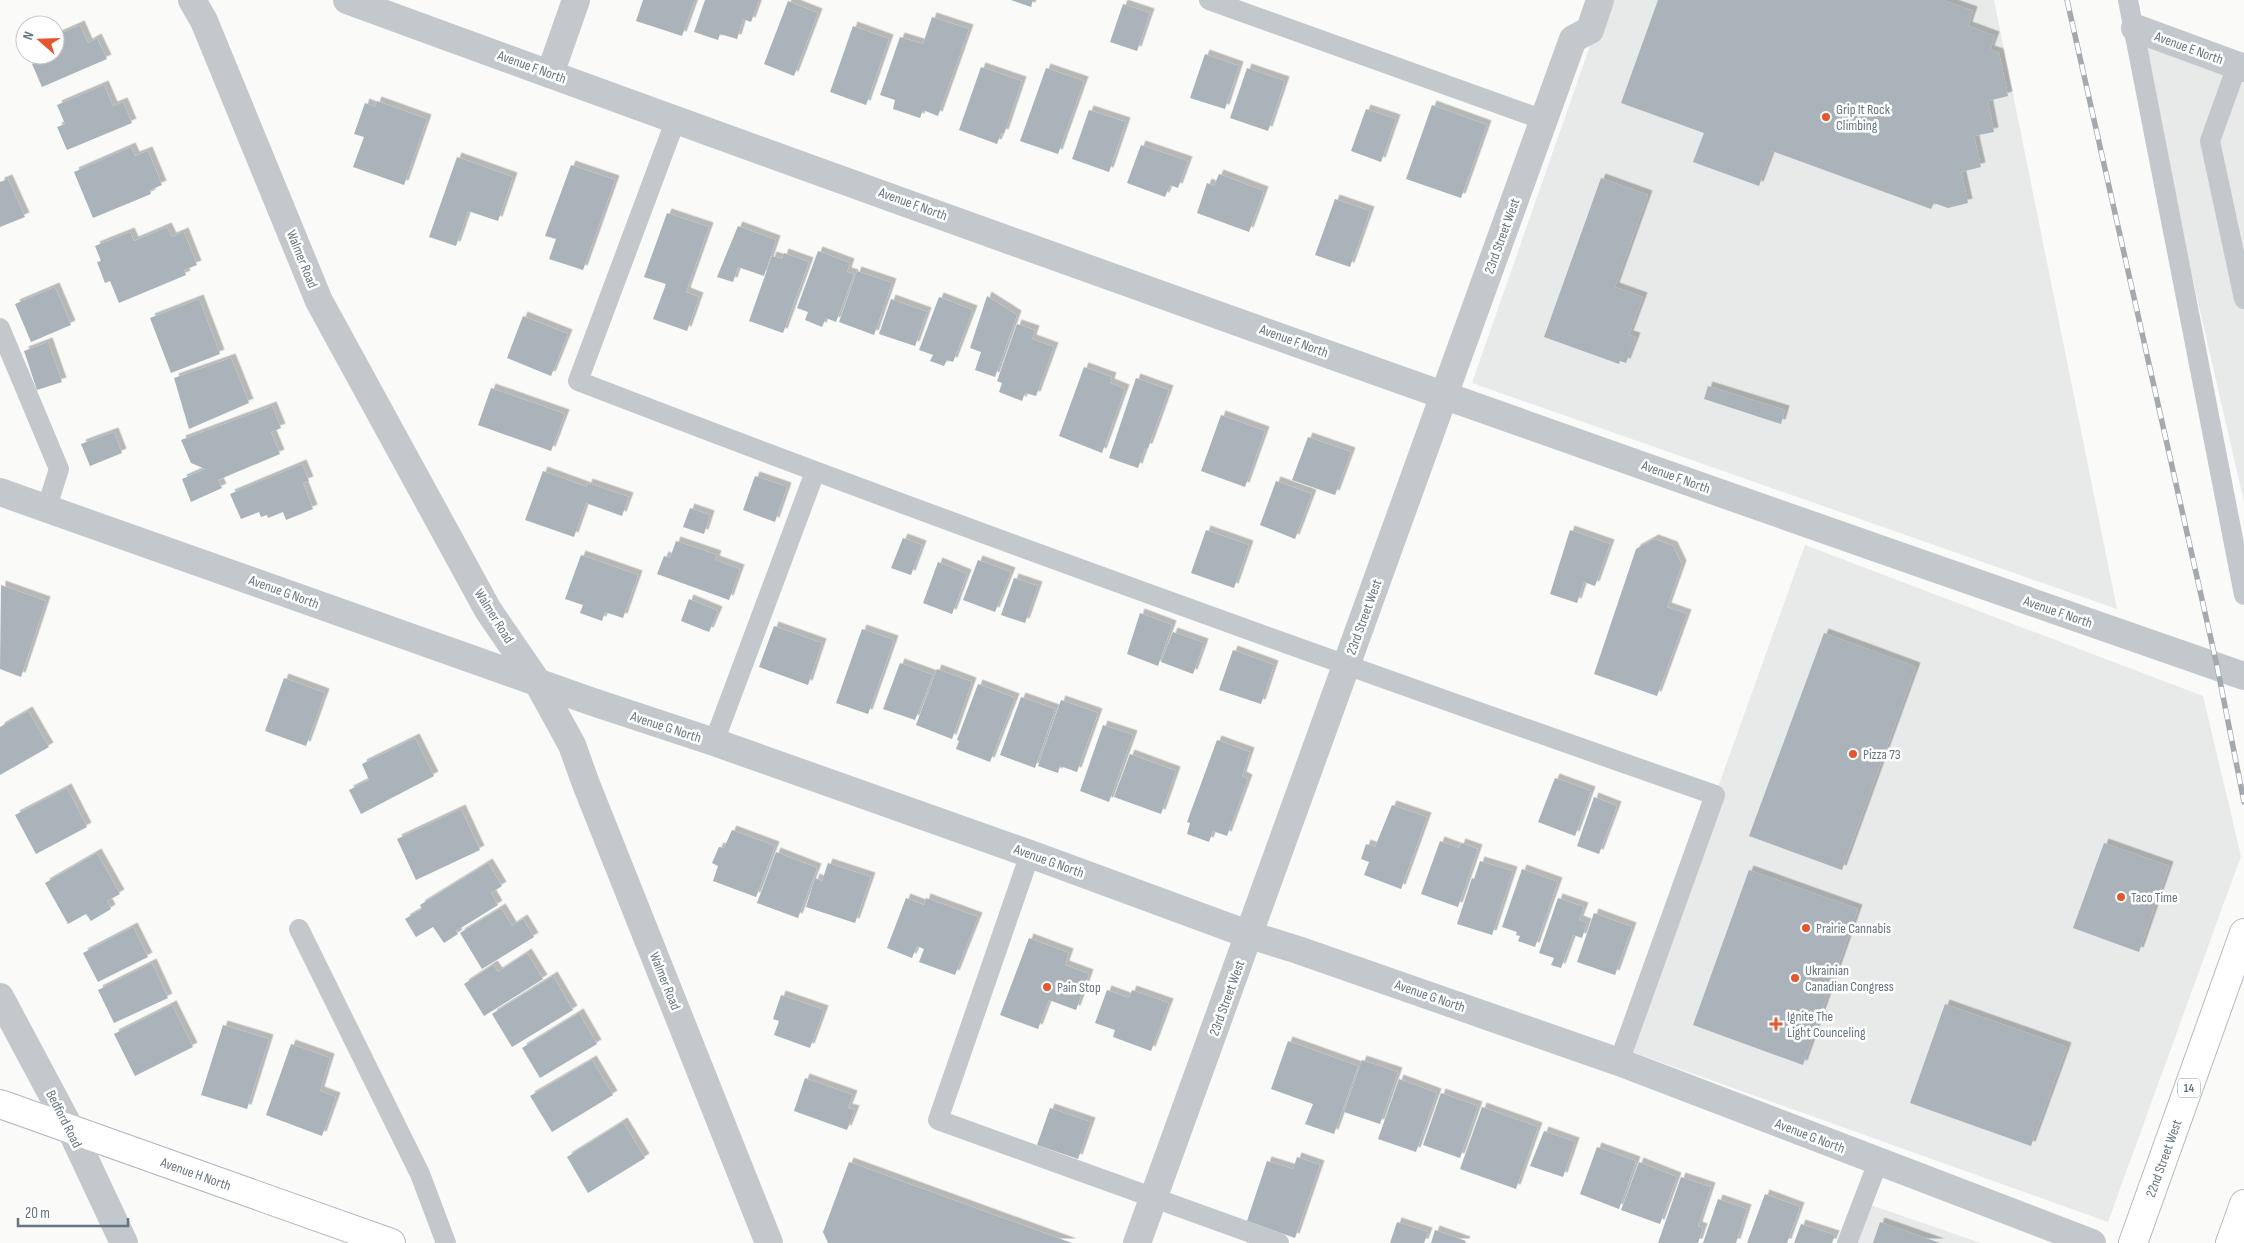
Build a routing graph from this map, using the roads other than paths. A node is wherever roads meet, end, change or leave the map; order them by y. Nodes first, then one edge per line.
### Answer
1 (192, 0) edge
2 (347, 0) edge
3 (576, 0) edge
4 (1209, 0) edge
5 (1600, 0) edge
6 (2128, 0) edge
7 (2135, 28) junction
8 (2241, 67) edge
9 (550, 74) junction
10 (676, 119) junction
11 (1544, 120) junction
12 (2244, 298) edge
13 (0, 328) edge
14 (1445, 395) junction
15 (815, 472) junction
16 (0, 492) edge
17 (47, 507) junction
18 (2244, 594) edge
19 (1347, 665) junction
20 (2244, 676) edge
21 (538, 682) junction
22 (714, 742) junction
23 (1030, 854) junction
24 (299, 929) dead end
25 (2244, 933) edge
26 (1250, 935) junction
27 (0, 997) edge
28 (1619, 1062) junction
29 (0, 1104) edge
30 (71, 1130) junction
31 (1878, 1162) junction
32 (1154, 1198) junction
33 (2244, 1204) edge
34 (124, 1243) edge
35 (392, 1243) edge
36 (446, 1243) edge
37 (769, 1243) edge
38 (1138, 1243) edge
39 (1279, 1243) edge
40 (1848, 1243) edge
41 (2092, 1243) edge
42 (2133, 1243) edge
43 (2230, 1243) edge

1 - 21 street, Walmer Road
2 - 9 street, Avenue F North
3 - 9 street
4 - 11 lane
5 - 11 street, 23rd Street West
6 - 7 lane
7 - 8 street, Avenue E North
7 - 18 lane
8 - 12 lane
9 - 10 street, Avenue F North
10 - 14 street, Avenue F North
10 - 15 lane
11 - 14 street, 23rd Street West
13 - 17 lane
14 - 19 street, 23rd Street West
14 - 20 street, Avenue F North
15 - 19 lane
15 - 22 lane
16 - 17 street, Avenue G North
17 - 21 street, Avenue G North
19 - 26 street, 23rd Street West
19 - 28 lane
21 - 22 street, Avenue G North
21 - 37 street, Walmer Road
22 - 23 street, Avenue G North
23 - 26 street, Avenue G North
23 - 32 lane
24 - 36 lane
25 - 42 street, 22nd Street West / 14
26 - 28 street, Avenue G North
26 - 32 street, 23rd Street West
27 - 30 street, Bedford Road
28 - 31 street, Avenue G North
29 - 30 street, Avenue H North
30 - 34 street, Bedford Road
30 - 35 street, Avenue H North
31 - 40 lane
31 - 41 street, Avenue G North
32 - 38 street, 23rd Street West
32 - 39 lane
33 - 43 street

